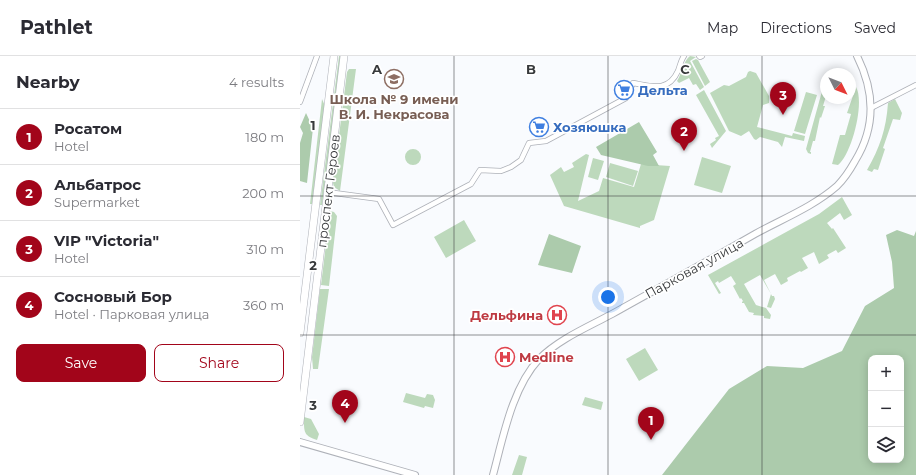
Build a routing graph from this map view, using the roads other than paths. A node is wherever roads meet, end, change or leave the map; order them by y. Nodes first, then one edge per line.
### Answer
1 (317, 56) edge
2 (334, 56) edge
3 (344, 56) edge
4 (684, 56) edge
5 (699, 56) edge
6 (702, 56) edge
7 (857, 56) edge
8 (916, 85) edge
9 (300, 102) edge
10 (871, 108) junction
11 (328, 192) junction
12 (300, 333) edge
13 (300, 422) edge
14 (300, 442) edge
15 (415, 475) edge
16 (493, 475) edge

1 - 9 street
2 - 12 main road, проспект Героев
3 - 11 main road, проспект Героев
4 - 11 street
5 - 6 street
7 - 10 street, Парковая улица
8 - 10 street
10 - 16 street, Парковая улица
11 - 13 main road, проспект Героев
14 - 15 street

